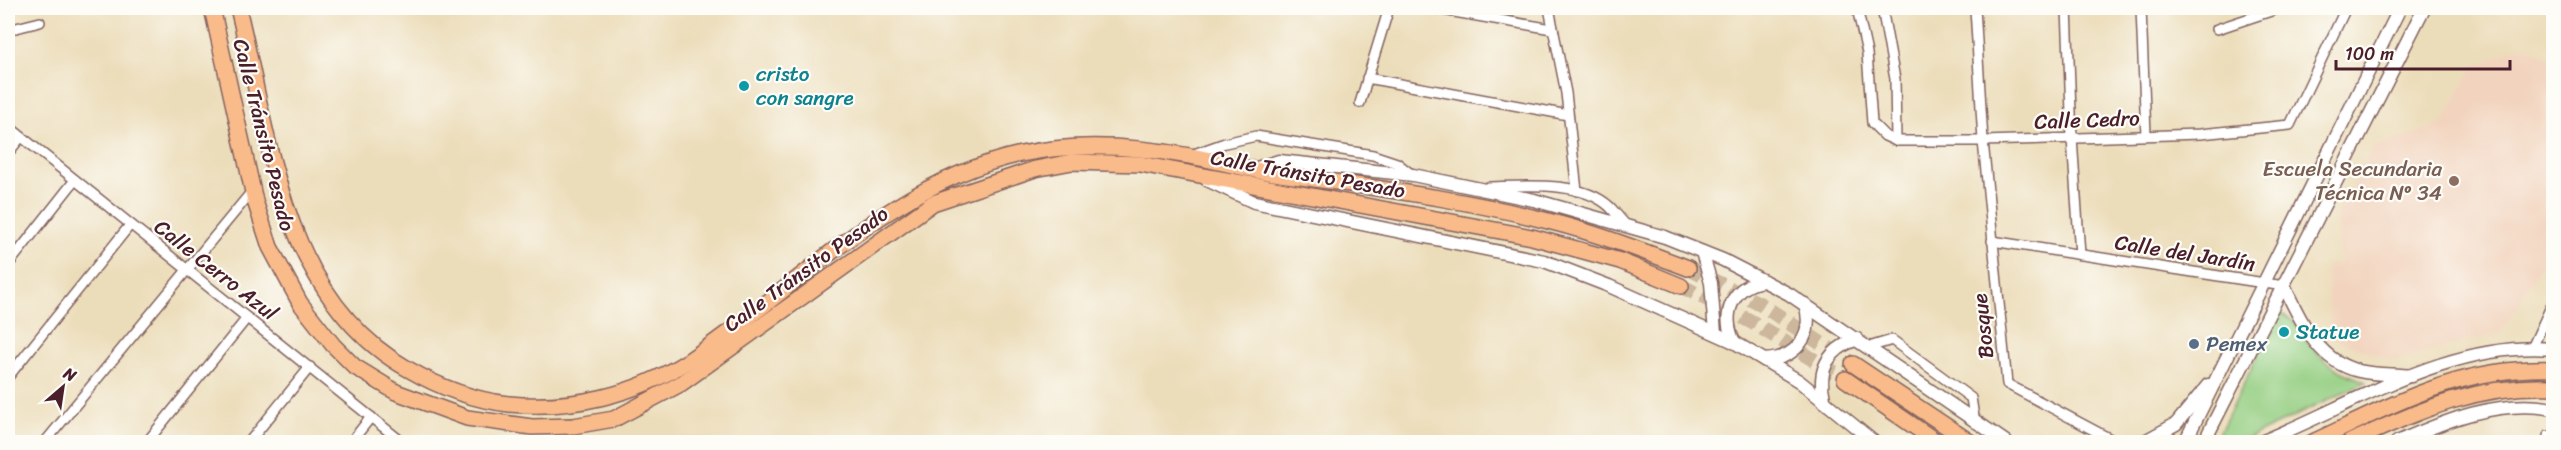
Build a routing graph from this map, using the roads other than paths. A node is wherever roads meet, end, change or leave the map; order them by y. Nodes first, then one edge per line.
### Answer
1 (212, 8) edge
2 (238, 8) edge
3 (1389, 8) edge
4 (1431, 8) edge
5 (1548, 8) edge
6 (1857, 8) edge
7 (1882, 8) edge
8 (1975, 8) edge
9 (2067, 8) edge
10 (2141, 8) edge
11 (2280, 8) edge
12 (2346, 8) edge
13 (2400, 8) edge
14 (2424, 8) edge
15 (2545, 8) edge
16 (2553, 12) edge
17 (40, 22) dead end
18 (1552, 29) junction
19 (2217, 29) dead end
20 (8, 30) edge
21 (1368, 78) junction
22 (1360, 103) dead end
23 (1568, 115) junction
24 (8, 126) edge
25 (2146, 135) junction
26 (21, 136) junction
27 (2072, 138) junction
28 (1896, 141) junction
29 (1983, 141) junction
30 (8, 153) edge
31 (1188, 156) junction
32 (1253, 170) junction
33 (1195, 175) junction
34 (1413, 175) junction
35 (75, 180) junction
36 (1474, 188) junction
37 (253, 190) junction
38 (1577, 191) junction
39 (130, 225) junction
40 (1625, 225) junction
41 (1992, 241) junction
42 (1702, 252) junction
43 (2080, 255) junction
44 (8, 265) edge
45 (1688, 268) tunnel mouth
46 (188, 270) junction
47 (1764, 281) junction
48 (2262, 283) junction
49 (1681, 286) tunnel mouth
50 (2284, 286) junction
51 (2553, 300) edge
52 (1805, 304) junction
53 (248, 318) junction
54 (1715, 333) junction
55 (1857, 339) junction
56 (1734, 342) junction
57 (1869, 346) junction
58 (2532, 348) junction
59 (2553, 349) edge
60 (1764, 360) junction
61 (1853, 364) tunnel mouth
62 (310, 367) junction
63 (2553, 369) edge
64 (2220, 370) junction
65 (2412, 376) junction
66 (8, 377) edge
67 (1845, 379) tunnel mouth
68 (2553, 387) edge
69 (1824, 399) junction
70 (2553, 409) edge
71 (371, 417) junction
72 (1975, 423) junction
73 (2553, 436) edge
74 (45, 442) edge
75 (147, 442) edge
76 (249, 442) edge
77 (351, 442) edge
78 (402, 442) edge
79 (1874, 442) edge
80 (1937, 442) edge
81 (1970, 442) edge
82 (2006, 442) edge
83 (2116, 442) edge
84 (2144, 442) edge
85 (2185, 442) edge
86 (2204, 442) edge
87 (2261, 442) edge
88 (2313, 442) edge
89 (2350, 442) edge
90 (2397, 442) edge
91 (2548, 442) edge

1 - 37 main road, Calle Tránsito Pesado
2 - 31 main road, Calle Tránsito Pesado
3 - 21 street
4 - 18 street
5 - 18 street
6 - 28 street
7 - 28 street
8 - 29 street, Bosque
9 - 27 street
10 - 25 street
11 - 19 street
12 - 25 street, Calle Cedro
13 - 48 street
14 - 50 street
15 - 16 street
17 - 20 street
18 - 23 street
21 - 22 street
21 - 23 street
23 - 38 street
24 - 26 street, Calle Cerro Azul
25 - 27 street, Calle Cedro
26 - 30 street
26 - 35 street, Calle Cerro Azul
27 - 29 street, Calle Cedro
27 - 43 street
28 - 29 street, Calle Cedro
29 - 41 street, Bosque
31 - 32 main road, Calle Tránsito Pesado
31 - 34 street
32 - 34 street
32 - 45 main road, Calle Tránsito Pesado
33 - 37 main road, Calle Tránsito Pesado
33 - 49 main road, Calle Tránsito Pesado
33 - 54 street
34 - 36 street
35 - 39 street, Calle Cerro Azul
35 - 44 street
36 - 38 street
36 - 40 street
37 - 46 street
38 - 40 street
39 - 46 street, Calle Cerro Azul
39 - 66 street
40 - 42 street
41 - 43 street, Calle del Jardín
41 - 83 street, Bosque
42 - 47 street
42 - 54 street
43 - 48 street, Calle del Jardín
46 - 53 street, Calle Cerro Azul
46 - 74 street
47 - 52 street
47 - 56 street
48 - 50 street, Calle del Jardín
48 - 64 street
50 - 65 street
50 - 86 street
51 - 58 street
52 - 55 street
52 - 60 street
53 - 62 street, Calle Cerro Azul
53 - 75 street
54 - 56 street
55 - 57 street
55 - 69 street
56 - 60 street
57 - 72 street
57 - 72 street
58 - 59 street
58 - 65 street
60 - 69 street
61 - 81 main road
62 - 71 street, Calle Cerro Azul
62 - 76 street
63 - 88 main road
64 - 84 street
64 - 85 street
65 - 87 street
67 - 80 main road
68 - 89 main road
69 - 79 street
70 - 90 street
71 - 77 street
71 - 78 street, Calle Cerro Azul
72 - 82 street
73 - 91 street

